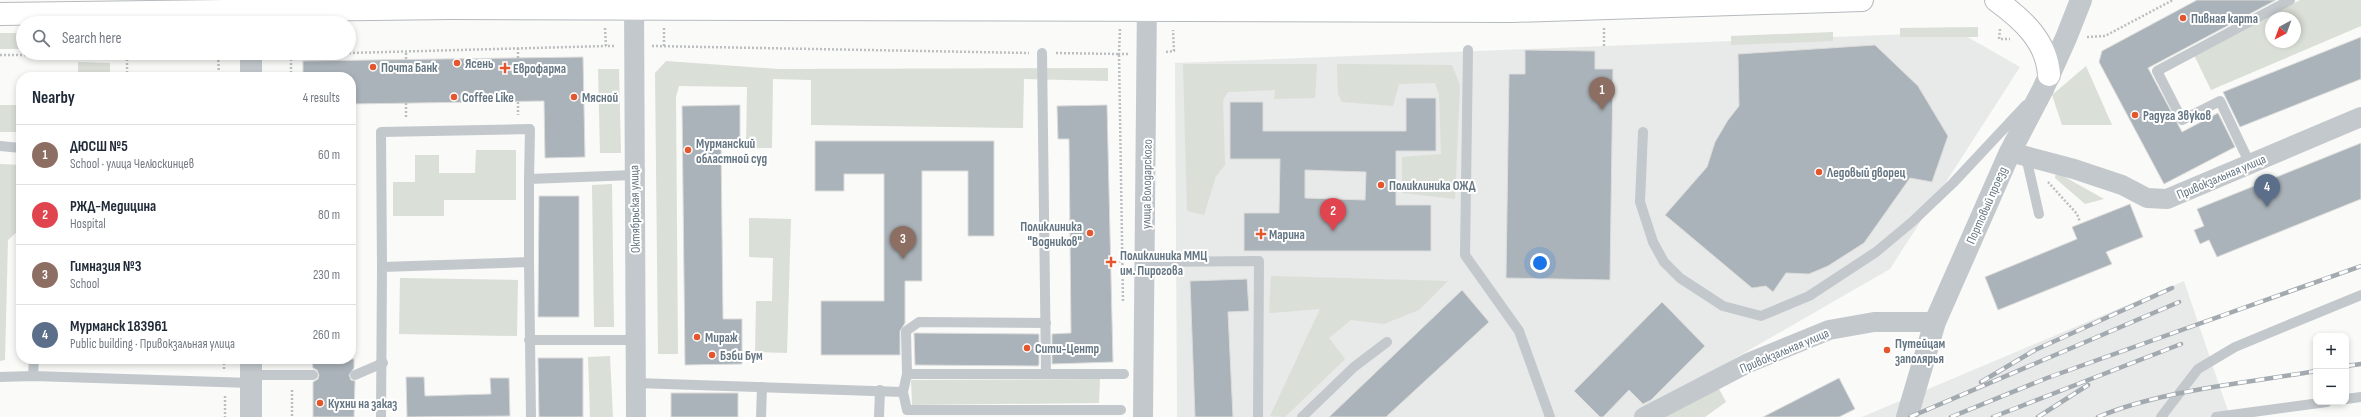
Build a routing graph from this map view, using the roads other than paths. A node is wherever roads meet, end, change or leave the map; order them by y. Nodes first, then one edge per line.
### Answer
1 (1862, 0) edge
2 (1996, 0) edge
3 (2081, 0) edge
4 (2290, 0) edge
5 (634, 4) edge
6 (1147, 5) edge
7 (1558, 5) edge
8 (250, 11) edge
9 (0, 14) edge
10 (1468, 50) dead end
11 (1042, 53) road end
12 (251, 60) edge
13 (251, 72) edge
14 (2046, 82) junction
15 (2361, 117) edge
16 (1643, 132) dead end
17 (0, 146) edge
18 (16, 148) edge
19 (2024, 157) junction
20 (2250, 164) junction
21 (634, 175) junction
22 (529, 179) junction
23 (2039, 214) dead end
24 (528, 262) junction
25 (1145, 262) junction
26 (382, 267) junction
27 (2361, 294) edge
28 (1935, 322) junction
29 (1046, 323) junction
30 (529, 340) junction
31 (636, 340) junction
32 (1387, 342) dead end
33 (383, 363) junction
34 (34, 364) edge
35 (251, 373) edge
36 (1046, 373) junction
37 (907, 374) junction
38 (1124, 374) dead end
39 (313, 375) dead end
40 (355, 375) dead end
41 (33, 376) junction
42 (0, 377) edge
43 (636, 383) junction
44 (762, 387) junction
45 (880, 390) junction
46 (903, 392) junction
47 (2361, 398) edge
48 (2349, 400) edge
49 (2313, 404) edge
50 (1121, 410) dead end
51 (251, 417) edge
52 (381, 417) edge
53 (531, 417) edge
54 (636, 417) edge
55 (761, 417) edge
56 (879, 417) edge
57 (1143, 417) edge
58 (1258, 417) edge
59 (1302, 417) edge
60 (1550, 417) edge
61 (1644, 417) edge
62 (1907, 417) edge
63 (2161, 417) edge
64 (2216, 417) edge

1 - 7 main road
2 - 14 main road
3 - 14 street, Портовый проезд
4 - 20 lane
5 - 6 main road
5 - 8 main road
5 - 21 street, Октябрьская улица
6 - 7 main road
6 - 25 street, улица Володарского
8 - 9 main road
10 - 60 lane
11 - 29 lane
12 - 13 street
14 - 16 lane
14 - 19 street, Портовый проезд
15 - 20 street, Привокзальная улица
17 - 18 lane
19 - 20 street, Привокзальная улица
19 - 23 lane
19 - 28 street, Портовый проезд
21 - 22 lane
21 - 31 street, Октябрьская улица
22 - 24 lane
22 - 26 lane
24 - 26 lane
24 - 30 lane
25 - 57 street, улица Володарского
25 - 58 lane
26 - 33 lane
27 - 63 lane
28 - 61 street, Привокзальная улица
28 - 62 street, Портовый проезд
29 - 36 lane
29 - 37 lane
30 - 31 lane
30 - 53 lane
31 - 43 street, Октябрьская улица
32 - 59 lane
33 - 40 lane
33 - 52 lane
34 - 41 lane
35 - 39 lane
35 - 41 lane
35 - 51 street
36 - 37 lane
36 - 38 lane
37 - 46 lane
41 - 42 lane
43 - 44 lane
43 - 54 street, Октябрьская улица
44 - 45 lane
44 - 55 lane
45 - 46 lane
45 - 56 lane
46 - 50 lane
47 - 48 lane
49 - 64 lane

